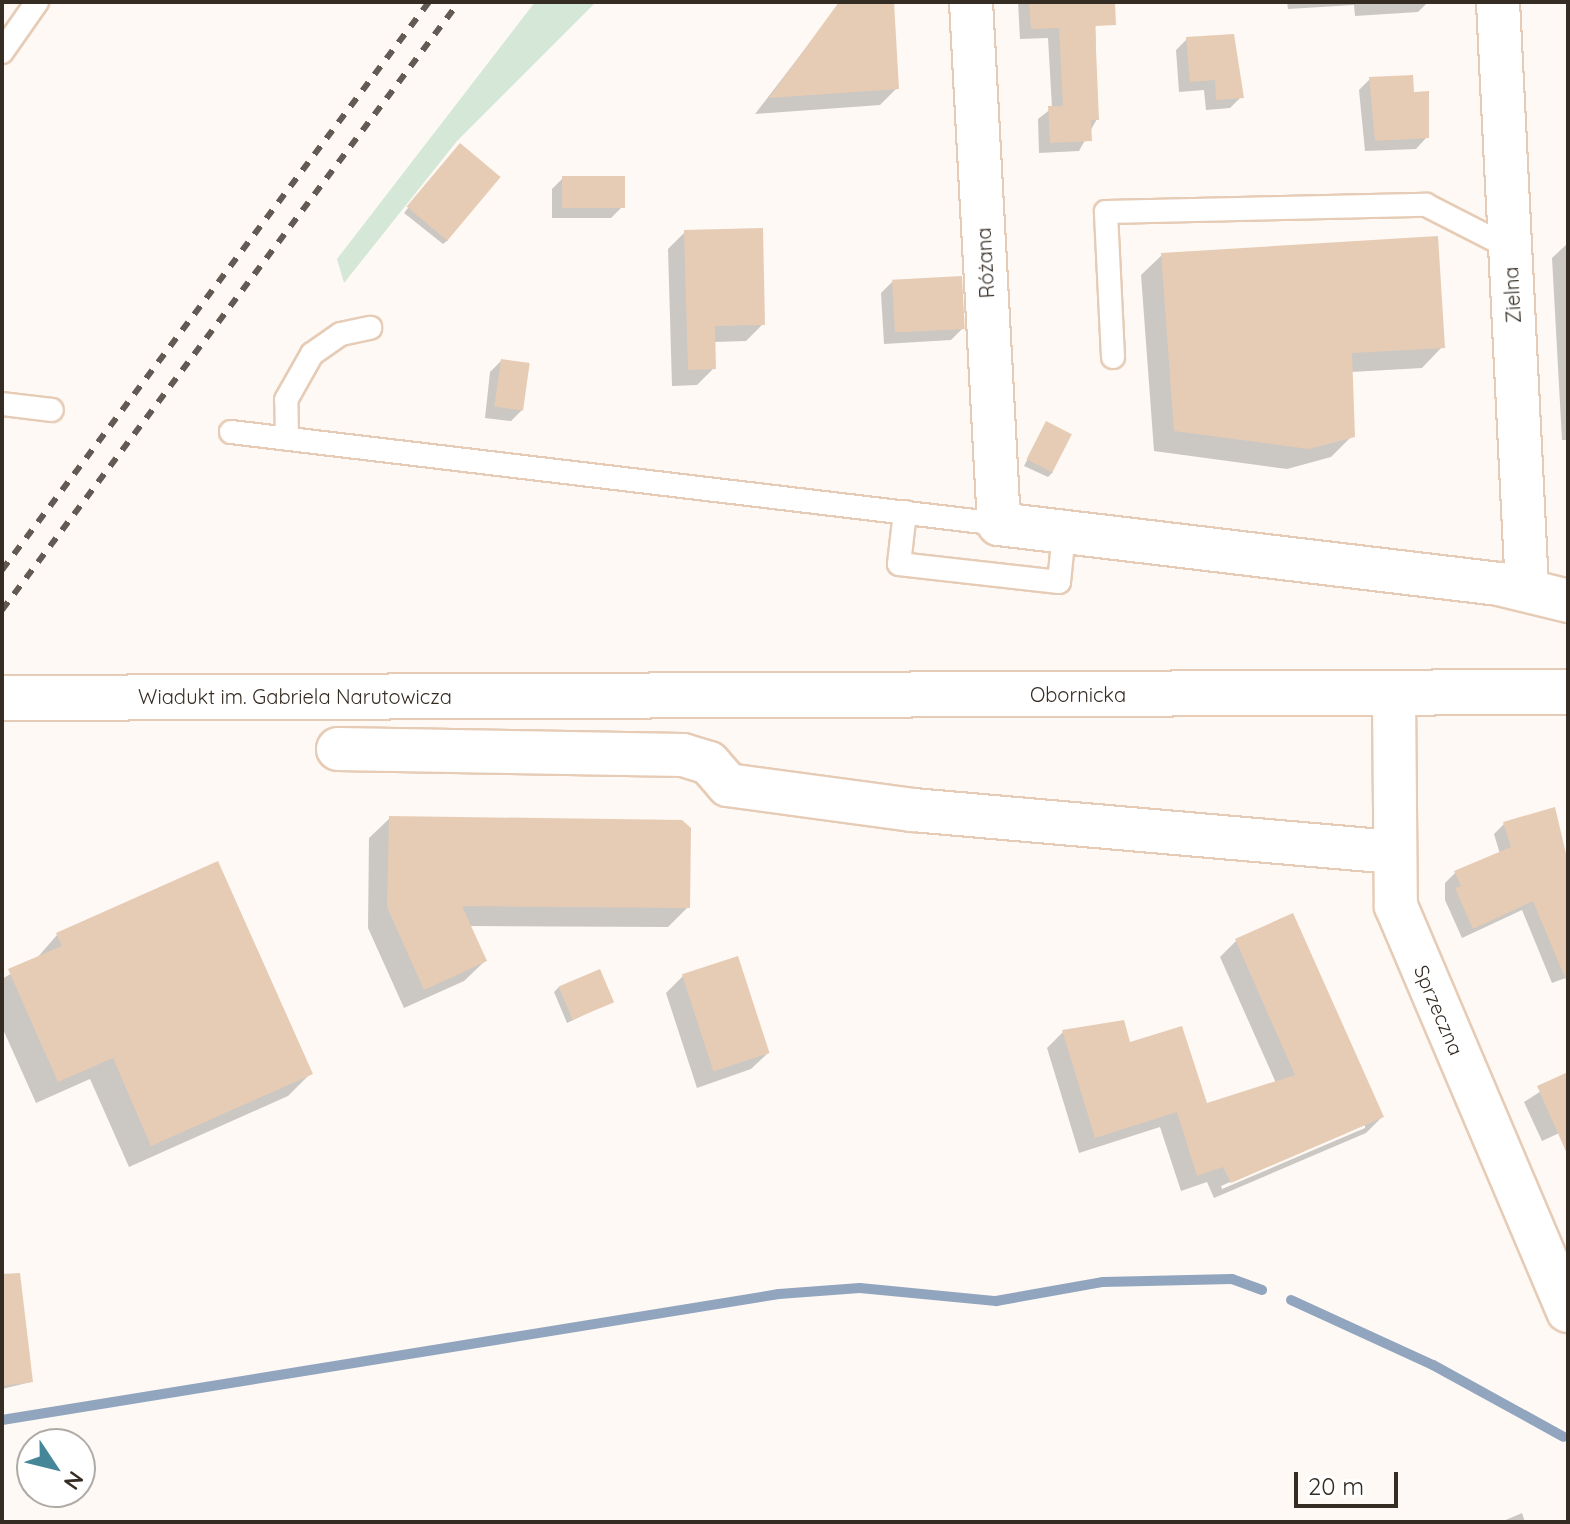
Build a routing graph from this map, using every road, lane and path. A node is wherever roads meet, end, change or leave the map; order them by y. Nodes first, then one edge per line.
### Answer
1 (37, 2) edge
2 (971, 2) edge
3 (1498, 2) edge
4 (2, 52) edge
5 (1510, 248) junction
6 (370, 328) dead end
7 (1113, 357) dead end
8 (2, 404) edge
9 (52, 410) dead end
10 (231, 432) dead end
11 (287, 439) junction
12 (905, 512) junction
13 (999, 524) junction
14 (1064, 533) junction
15 (1527, 589) junction
16 (1568, 601) edge
17 (1568, 692) edge
18 (1394, 693) junction
19 (588, 695) joint
20 (5, 698) edge
21 (338, 749) dead end
22 (1391, 852) junction
23 (1568, 1311) edge

1 - 4 lane
2 - 13 street, Różana
3 - 5 street, Zielna
5 - 7 lane
5 - 15 street, Zielna
6 - 11 lane
8 - 9 lane
10 - 11 lane
11 - 12 lane
12 - 13 lane
12 - 14 lane
13 - 14 street
14 - 15 street
15 - 16 street
17 - 18 main road, Obornicka
18 - 19 main road, Obornicka
18 - 22 street, Sprzeczna
19 - 20 main road, Wiadukt im. Gabriela Narutowicza
21 - 22 street
22 - 23 street, Sprzeczna

